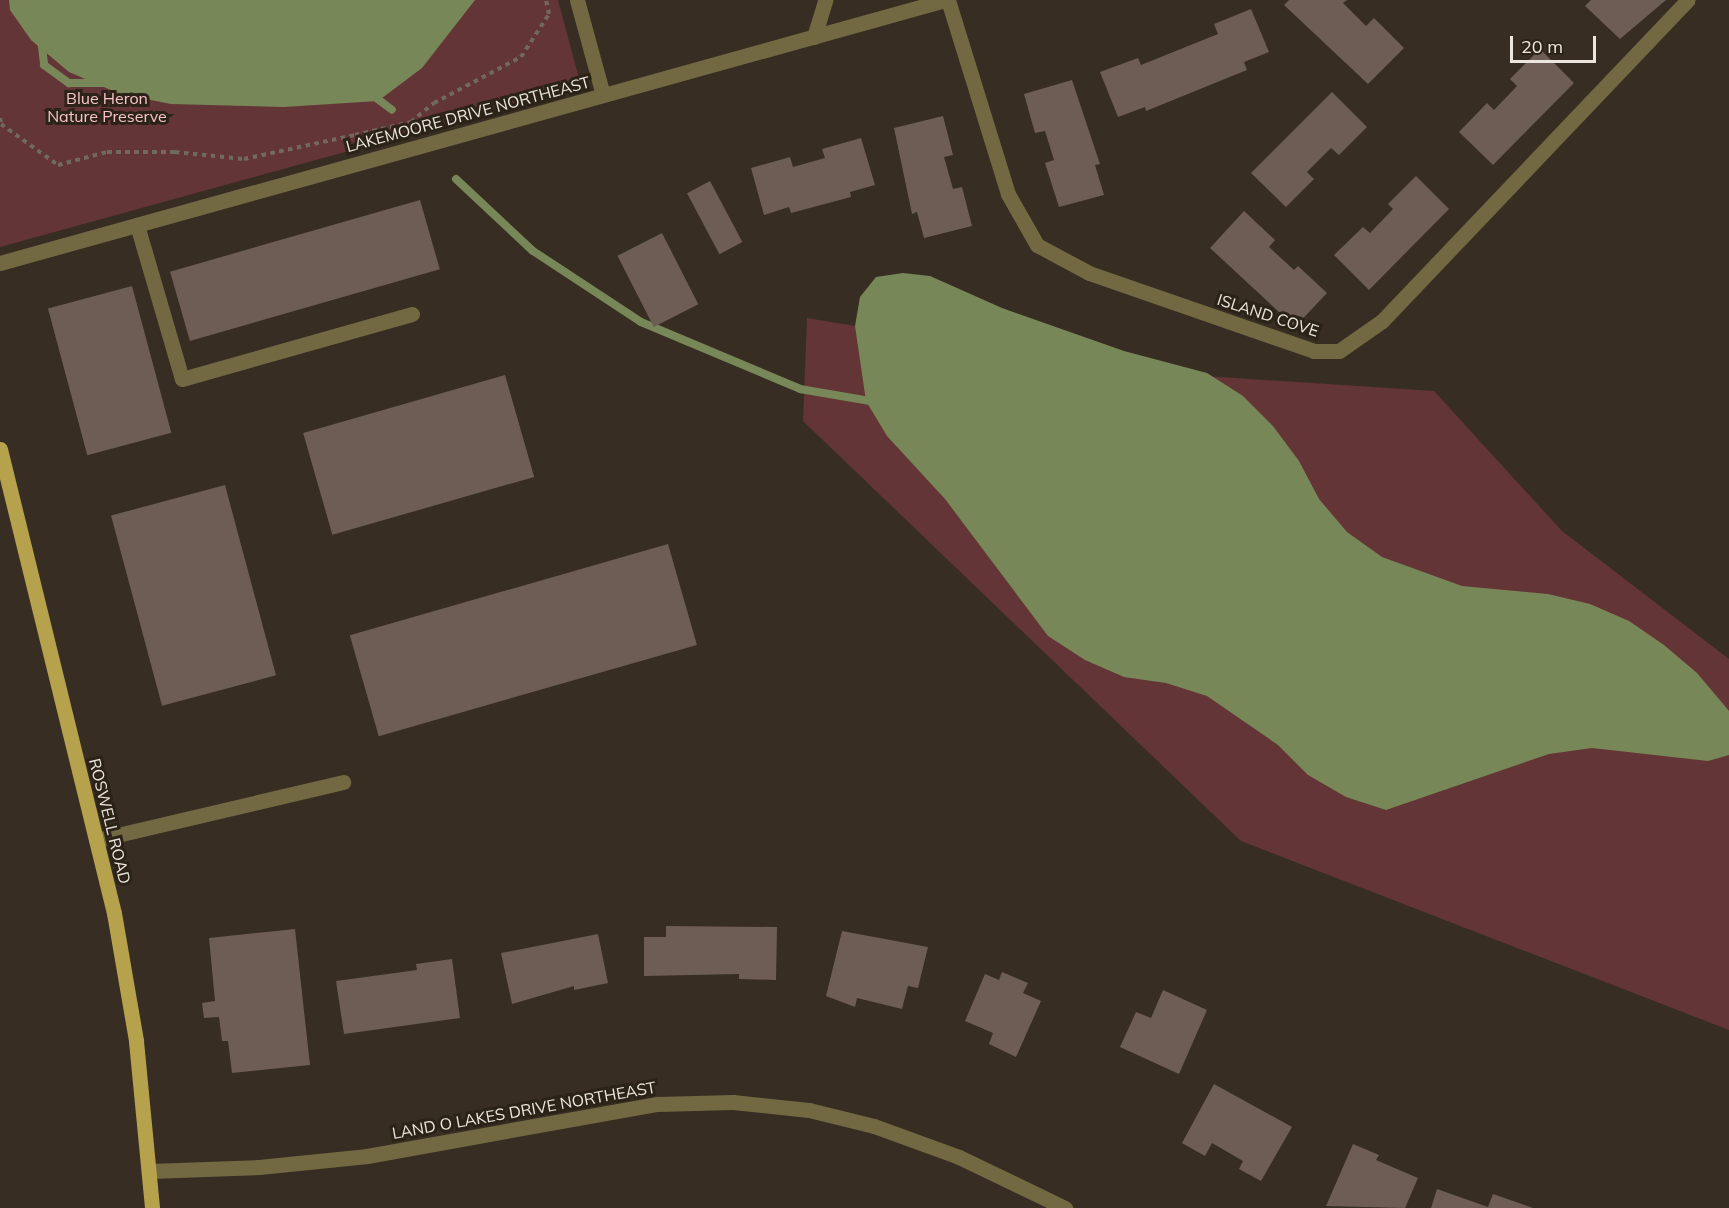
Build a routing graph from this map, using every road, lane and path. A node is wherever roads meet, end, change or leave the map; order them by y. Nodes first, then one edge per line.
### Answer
1 (546, 0) edge
2 (577, 0) edge
3 (825, 0) edge
4 (946, 0) edge
5 (1688, 0) edge
6 (814, 37) junction
7 (603, 95) junction
8 (0, 118) edge
9 (136, 225) junction
10 (0, 263) edge
11 (412, 314) dead end
12 (0, 449) edge
13 (343, 782) dead end
14 (96, 840) junction
15 (150, 1170) junction
16 (152, 1208) edge
17 (1065, 1208) edge

1 - 8 path
2 - 7 street
3 - 6 street
4 - 5 street, ISLAND COVE
4 - 6 street, LAKEMOORE DRIVE NORTHEAST
6 - 7 street, LAKEMOORE DRIVE NORTHEAST
7 - 9 street, LAKEMOORE DRIVE NORTHEAST
9 - 10 street, LAKEMOORE DRIVE NORTHEAST
9 - 11 street
12 - 14 main road, ROSWELL ROAD
13 - 14 street
14 - 15 main road, ROSWELL ROAD
15 - 16 main road, ROSWELL ROAD
15 - 17 street, LAND O LAKES DRIVE NORTHEAST

